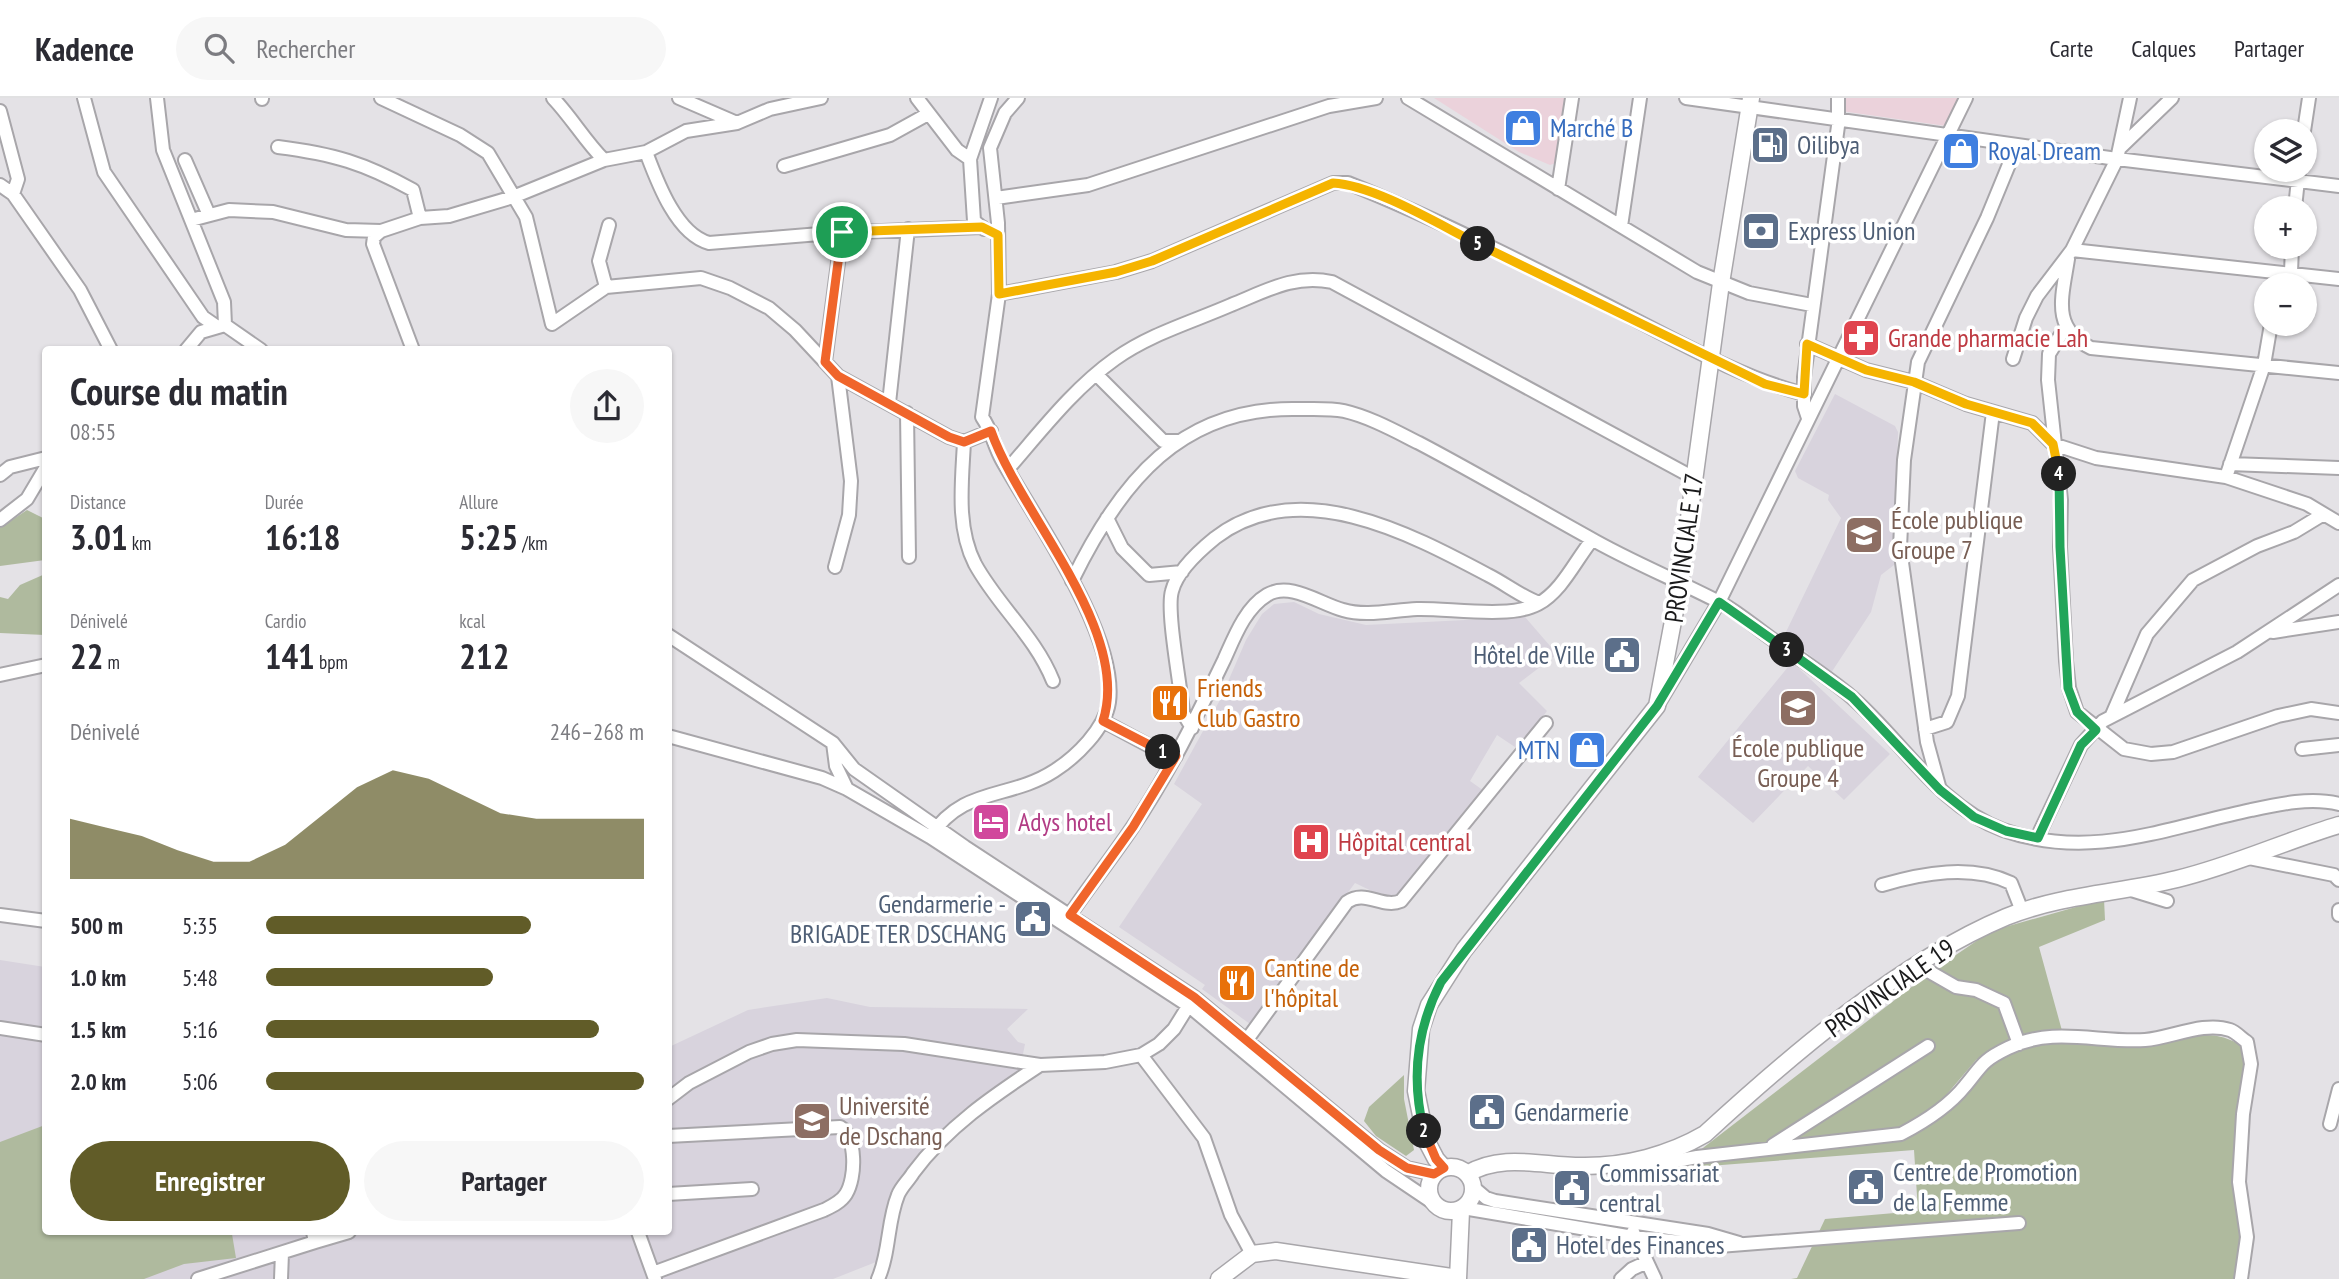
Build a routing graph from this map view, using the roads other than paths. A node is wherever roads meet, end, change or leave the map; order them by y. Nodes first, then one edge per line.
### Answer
1 (85, 98) edge
2 (157, 98) edge
3 (381, 98) edge
4 (553, 98) edge
5 (679, 98) edge
6 (821, 98) edge
7 (917, 98) edge
8 (991, 98) edge
9 (1017, 98) edge
10 (1376, 98) edge
11 (1408, 98) edge
12 (1572, 98) edge
13 (1640, 98) edge
14 (1686, 98) edge
15 (1838, 98) edge
16 (1966, 98) edge
17 (2130, 98) edge
18 (2172, 98) edge
19 (2309, 98) edge
20 (1751, 103) edge
21 (770, 104) edge
22 (0, 110) edge
23 (928, 114) junction
24 (1836, 117) junction
25 (2306, 119) edge
26 (737, 123) junction
27 (1948, 134) junction
28 (2017, 145) junction
29 (278, 147) dead end
30 (646, 152) junction
31 (2118, 153) junction
32 (970, 159) junction
33 (185, 160) dead end
34 (604, 160) junction
35 (784, 166) dead end
36 (2254, 170) edge
37 (2317, 180) edge
38 (0, 185) edge
39 (2339, 186) edge
40 (1558, 189) junction
41 (13, 194) junction
42 (513, 197) junction
43 (996, 198) junction
44 (209, 215) junction
45 (420, 218) junction
46 (191, 220) junction
47 (609, 225) dead end
48 (1621, 226) junction
49 (982, 227) junction
50 (908, 229) junction
51 (381, 232) junction
52 (842, 232) junction
53 (998, 235) junction
54 (2070, 252) junction
55 (2292, 259) edge
56 (2291, 272) junction
57 (2339, 279) edge
58 (1721, 283) junction
59 (606, 286) junction
60 (999, 294) junction
61 (1812, 305) junction
62 (221, 325) junction
63 (2065, 328) junction
64 (2269, 336) edge
65 (1807, 344) junction
66 (109, 346) edge
67 (189, 346) edge
68 (255, 346) edge
69 (411, 346) edge
70 (1711, 359) junction
71 (1838, 359) junction
72 (2013, 359) dead end
73 (825, 362) junction
74 (2264, 365) junction
75 (2339, 373) edge
76 (1096, 374) junction
77 (838, 376) junction
78 (1914, 382) junction
79 (1804, 394) junction
80 (889, 403) junction
81 (1993, 412) junction
82 (907, 413) junction
83 (1808, 418) junction
84 (991, 431) junction
85 (1178, 441) junction
86 (964, 442) junction
87 (2053, 444) junction
88 (42, 459) edge
89 (2230, 464) junction
90 (3, 468) edge
91 (2339, 468) edge
92 (1008, 469) junction
93 (42, 474) edge
94 (2226, 477) junction
95 (1694, 478) junction
96 (2322, 515) junction
97 (1107, 519) junction
98 (0, 520) edge
99 (2339, 523) edge
100 (1592, 540) junction
101 (909, 557) dead end
102 (835, 567) dead end
103 (1182, 572) junction
104 (1072, 581) junction
105 (1680, 584) junction
106 (2339, 585) edge
107 (1719, 602) junction
108 (1539, 603) junction
109 (2339, 622) edge
110 (2269, 632) junction
111 (672, 638) edge
112 (42, 666) edge
113 (0, 676) edge
114 (1053, 681) dead end
115 (1657, 706) junction
116 (2339, 713) edge
117 (2112, 715) junction
118 (1103, 721) junction
119 (1546, 723) dead end
120 (1192, 728) junction
121 (1925, 729) junction
122 (2096, 730) junction
123 (672, 737) edge
124 (833, 743) junction
125 (2339, 745) edge
126 (2302, 749) dead end
127 (1176, 756) junction
128 (854, 769) junction
129 (838, 772) junction
130 (822, 778) junction
131 (847, 789) junction
132 (1940, 790) junction
133 (2339, 804) edge
134 (2339, 825) edge
135 (933, 832) junction
136 (2038, 838) junction
137 (2245, 857) junction
138 (2339, 880) edge
139 (1882, 885) dead end
140 (2127, 889) junction
141 (2167, 901) dead end
142 (2022, 911) junction
143 (0, 915) edge
144 (42, 920) edge
145 (1067, 920) junction
146 (1916, 964) junction
147 (1191, 1001) junction
148 (0, 1028) edge
149 (42, 1034) edge
150 (1246, 1041) junction
151 (2019, 1044) junction
152 (1928, 1046) dead end
153 (1141, 1055) junction
154 (1040, 1065) junction
155 (2339, 1089) edge
156 (672, 1096) edge
157 (2330, 1124) dead end
158 (1342, 1126) junction
159 (672, 1136) edge
160 (1770, 1147) junction
161 (1619, 1163) junction
162 (1439, 1171) junction
163 (1470, 1181) junction
164 (752, 1189) dead end
165 (672, 1194) edge
166 (1432, 1202) junction
167 (1462, 1209) junction
168 (2019, 1223) dead end
169 (1633, 1230) junction
170 (639, 1235) edge
171 (314, 1237) edge
172 (282, 1253) junction
173 (1252, 1254) junction
174 (1645, 1263) junction
175 (654, 1276) edge
176 (198, 1279) edge
177 (281, 1279) edge
178 (878, 1279) edge
179 (1219, 1279) edge
180 (1461, 1279) edge
181 (1621, 1279) edge
182 (1655, 1279) edge
183 (2241, 1279) edge

1 - 62 street
2 - 46 street
3 - 42 street
4 - 34 street
5 - 26 street
6 - 21 street
7 - 23 street
8 - 32 street
9 - 43 street
10 - 43 street
11 - 40 street
12 - 40 street
13 - 48 street
14 - 20 street
15 - 24 street
16 - 27 street
17 - 31 street
18 - 31 street
19 - 25 street
20 - 24 street
20 - 58 main road, PROVINCIALE 17
21 - 26 street
22 - 41 street
23 - 32 street
23 - 35 street
24 - 27 street
24 - 61 street
26 - 30 street
27 - 28 street
27 - 71 street
28 - 31 street
28 - 78 street
29 - 45 street
30 - 34 street
30 - 52 street
31 - 36 street
31 - 54 street
32 - 49 street
33 - 44 street
34 - 42 street
37 - 39 street
38 - 41 street
40 - 48 street
41 - 66 street
42 - 45 street
42 - 59 street
43 - 53 street
44 - 46 street
44 - 51 street
45 - 51 street
46 - 62 street
47 - 59 street
48 - 58 street
49 - 50 street
49 - 53 street
50 - 52 street
50 - 80 street
51 - 69 street
52 - 73 street
53 - 60 street
54 - 56 street
54 - 63 street
54 - 72 street
55 - 56 street
56 - 57 street
58 - 61 street
58 - 70 main road, PROVINCIALE 17
59 - 73 street
60 - 70 street
60 - 84 street
61 - 65 street
62 - 67 street
62 - 68 street
63 - 74 street
63 - 87 street
64 - 74 street
65 - 71 street
65 - 79 street
70 - 79 street
70 - 95 main road, PROVINCIALE 17
71 - 78 street
71 - 83 street
73 - 77 street
74 - 75 street
74 - 89 street
76 - 85 street
76 - 92 street
76 - 95 street
77 - 80 street
77 - 102 street
78 - 81 street
78 - 121 street
79 - 83 street
80 - 82 street
81 - 87 street
81 - 121 street
82 - 86 street
82 - 101 street
83 - 107 street
84 - 86 street
84 - 92 street
85 - 97 street
85 - 100 street
86 - 114 street
87 - 94 street
87 - 122 street
88 - 90 street
89 - 91 street
89 - 94 street
92 - 104 street
93 - 98 street
94 - 96 street
95 - 105 main road, PROVINCIALE 17
96 - 99 street
96 - 117 street
97 - 103 street
97 - 104 street
100 - 105 street
100 - 108 street
103 - 108 street
103 - 120 street
104 - 118 street
105 - 107 street
105 - 115 main road, PROVINCIALE 17
106 - 110 street
107 - 115 street
107 - 132 street
108 - 120 street
109 - 110 street
110 - 117 street
111 - 124 street
112 - 113 street
115 - 162 main road, PROVINCIALE 17
116 - 122 street
117 - 122 street
118 - 127 street
118 - 135 street
119 - 150 street
120 - 127 street
121 - 132 street
122 - 136 street
123 - 130 street
124 - 128 street
124 - 129 street
125 - 126 street
127 - 145 street
128 - 129 street
128 - 135 street
129 - 130 street
129 - 131 street
130 - 131 street
131 - 135 street
132 - 136 street
133 - 136 street
134 - 137 main road, PROVINCIALE 19
135 - 145 street
137 - 138 street
137 - 140 main road, PROVINCIALE 19
139 - 142 street
140 - 141 street
140 - 142 main road, PROVINCIALE 19
142 - 146 main road, PROVINCIALE 19
143 - 144 street
145 - 147 street
146 - 151 street
146 - 161 main road, PROVINCIALE 19
147 - 150 street
147 - 153 street
147 - 158 street
148 - 149 street
150 - 158 street
151 - 160 street
151 - 183 street
152 - 160 street
153 - 154 street
153 - 173 street
154 - 156 street
154 - 178 street
155 - 157 street
158 - 162 street
158 - 166 street
159 - 175 street
160 - 161 street
161 - 163 main road, PROVINCIALE 19
162 - 163 main road
162 - 166 main road
163 - 167 main road
163 - 169 street
164 - 165 street
166 - 167 main road
167 - 169 street
167 - 180 main road
168 - 169 street
169 - 174 street
170 - 175 street
171 - 172 street
172 - 176 street
172 - 177 street
173 - 179 main road
173 - 180 main road
174 - 181 street
174 - 182 street

